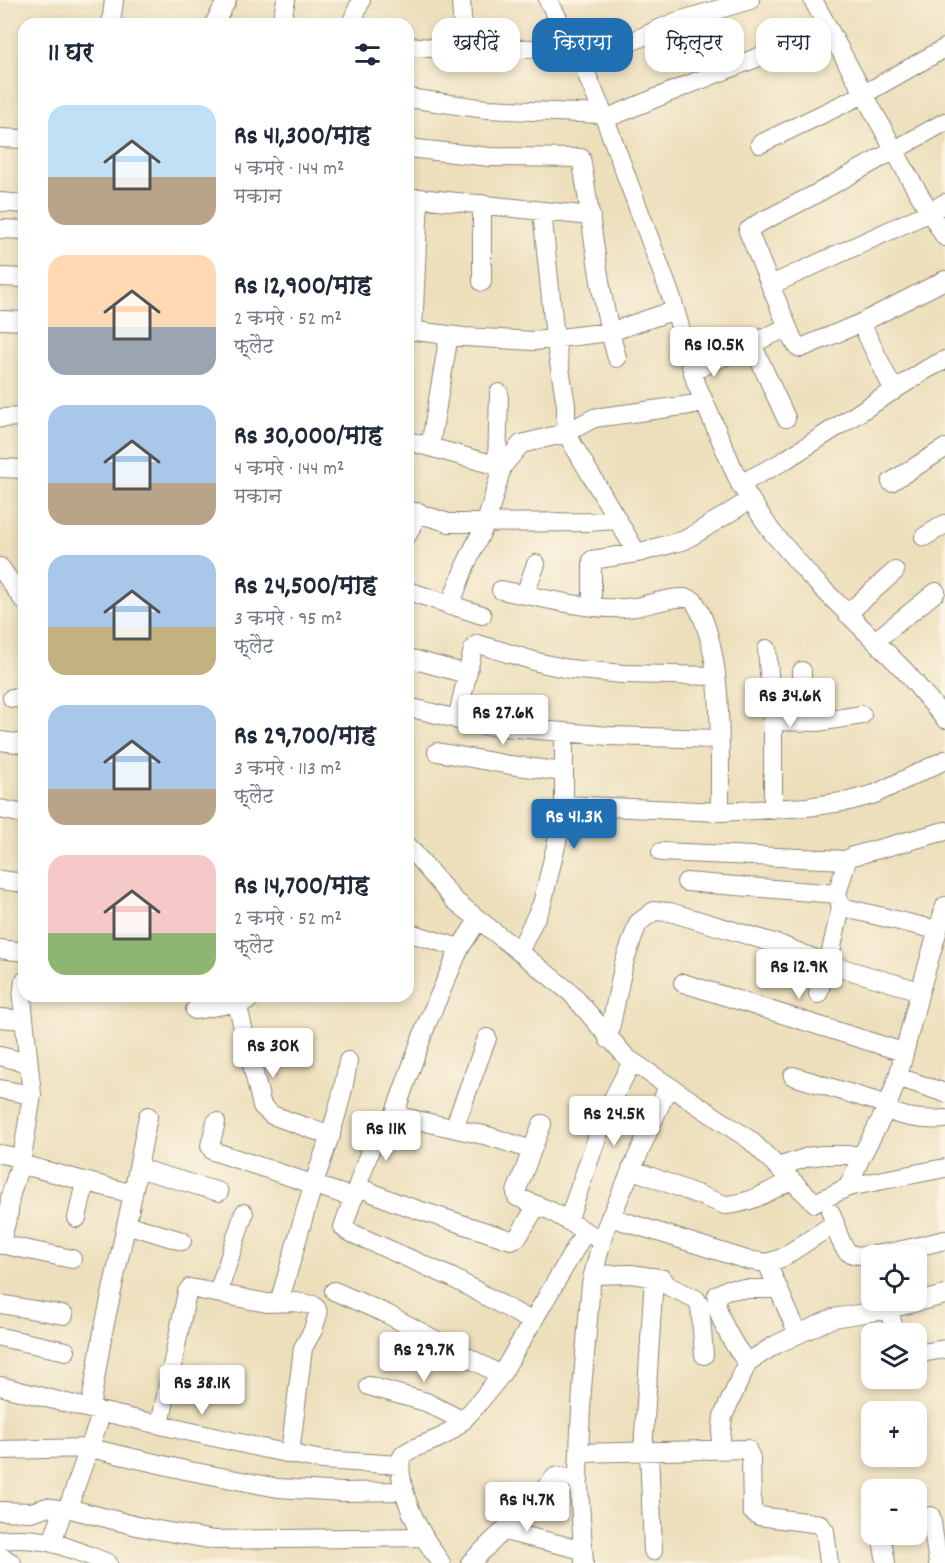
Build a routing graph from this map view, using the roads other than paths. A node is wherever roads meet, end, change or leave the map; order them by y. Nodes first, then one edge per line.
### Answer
1 (114, 0) edge
2 (227, 0) edge
3 (286, 0) edge
4 (362, 0) edge
5 (461, 0) edge
6 (548, 0) edge
7 (750, 0) edge
8 (813, 0) edge
9 (112, 18) edge
10 (217, 18) edge
11 (282, 18) edge
12 (354, 18) edge
13 (462, 18) edge
14 (557, 18) edge
15 (823, 18) edge
16 (831, 34) edge
17 (633, 41) edge
18 (414, 46) edge
19 (432, 48) edge
20 (945, 48) edge
21 (756, 58) edge
22 (584, 72) edge
23 (864, 94) junction
24 (414, 99) edge
25 (604, 117) junction
26 (945, 122) edge
27 (0, 138) edge
28 (18, 139) edge
29 (760, 144) dead end
30 (414, 149) edge
31 (895, 150) junction
32 (414, 198) edge
33 (0, 202) edge
34 (18, 204) edge
35 (482, 204) junction
36 (938, 208) edge
37 (542, 211) junction
38 (591, 216) junction
39 (0, 229) edge
40 (18, 230) edge
41 (945, 237) edge
42 (0, 277) edge
43 (18, 278) edge
44 (945, 280) edge
45 (482, 282) dead end
46 (771, 285) junction
47 (675, 310) junction
48 (0, 320) edge
49 (18, 321) edge
50 (861, 323) junction
51 (788, 327) junction
52 (414, 331) edge
53 (609, 332) junction
54 (449, 335) junction
55 (555, 338) junction
56 (752, 344) junction
57 (617, 358) dead end
58 (945, 360) edge
59 (693, 371) junction
60 (894, 392) junction
61 (499, 393) dead end
62 (705, 403) junction
63 (18, 417) edge
64 (0, 418) edge
65 (786, 418) dead end
66 (566, 433) junction
67 (414, 443) edge
68 (430, 447) junction
69 (945, 448) edge
70 (500, 466) junction
71 (0, 468) edge
72 (18, 469) edge
73 (891, 482) dead end
74 (740, 484) junction
75 (750, 501) junction
76 (414, 511) edge
77 (616, 520) junction
78 (486, 523) junction
79 (945, 524) edge
80 (924, 537) dead end
81 (637, 553) junction
82 (536, 564) dead end
83 (0, 567) edge
84 (895, 571) dead end
85 (501, 590) dead end
86 (18, 592) edge
87 (936, 592) dead end
88 (414, 593) edge
89 (525, 594) junction
90 (450, 606) junction
91 (592, 606) junction
92 (847, 614) junction
93 (482, 615) dead end
94 (875, 642) junction
95 (767, 649) dead end
96 (414, 660) edge
97 (802, 670) dead end
98 (467, 674) junction
99 (716, 676) junction
100 (414, 709) edge
101 (862, 715) dead end
102 (945, 719) edge
103 (457, 720) junction
104 (773, 721) junction
105 (802, 723) junction
106 (564, 733) junction
107 (718, 739) junction
108 (0, 741) edge
109 (18, 743) edge
110 (437, 753) dead end
111 (945, 760) edge
112 (564, 772) junction
113 (564, 805) junction
114 (0, 809) edge
115 (773, 810) junction
116 (720, 812) junction
117 (18, 813) edge
118 (945, 831) edge
119 (661, 852) dead end
120 (414, 853) edge
121 (847, 860) junction
122 (0, 880) edge
123 (18, 882) edge
124 (686, 882) dead end
125 (839, 901) junction
126 (945, 906) edge
127 (478, 920) junction
128 (940, 929) edge
129 (414, 934) edge
130 (0, 948) edge
131 (460, 948) junction
132 (18, 951) edge
133 (519, 952) junction
134 (828, 964) junction
135 (683, 983) dead end
136 (920, 991) junction
137 (818, 994) dead end
138 (22, 1002) edge
139 (231, 1002) edge
140 (245, 1002) edge
141 (195, 1010) dead end
142 (0, 1018) edge
143 (24, 1020) junction
144 (487, 1038) dead end
145 (608, 1039) junction
146 (903, 1052) junction
147 (0, 1056) edge
148 (348, 1061) dead end
149 (632, 1062) junction
150 (28, 1063) junction
151 (793, 1076) dead end
152 (898, 1077) junction
153 (668, 1087) junction
154 (0, 1089) edge
155 (945, 1093) edge
156 (32, 1095) junction
157 (887, 1108) junction
158 (394, 1115) junction
159 (148, 1116) dead end
160 (945, 1119) edge
161 (216, 1122) dead end
162 (542, 1124) dead end
163 (454, 1128) junction
164 (331, 1136) junction
165 (532, 1150) junction
166 (0, 1154) edge
167 (862, 1155) junction
168 (21, 1161) junction
169 (778, 1167) junction
170 (138, 1168) junction
171 (945, 1168) edge
172 (631, 1169) junction
173 (791, 1180) junction
174 (85, 1182) junction
175 (313, 1186) junction
176 (848, 1187) junction
177 (219, 1192) dead end
178 (356, 1192) junction
179 (133, 1194) junction
180 (5, 1196) edge
181 (825, 1197) junction
182 (537, 1205) junction
183 (244, 1213) dead end
184 (610, 1217) junction
185 (77, 1218) dead end
186 (568, 1221) junction
187 (835, 1223) junction
188 (126, 1224) junction
189 (585, 1232) junction
190 (602, 1240) junction
191 (945, 1240) edge
192 (183, 1241) dead end
193 (0, 1244) edge
194 (72, 1259) dead end
195 (767, 1263) junction
196 (593, 1275) junction
197 (654, 1277) junction
198 (779, 1289) junction
199 (334, 1291) dead end
200 (218, 1293) junction
201 (945, 1295) edge
202 (927, 1300) edge
203 (279, 1302) junction
204 (0, 1304) edge
205 (877, 1311) edge
206 (64, 1315) dead end
207 (533, 1322) junction
208 (798, 1334) junction
209 (0, 1337) edge
210 (945, 1349) edge
211 (66, 1351) dead end
212 (927, 1352) edge
213 (704, 1355) dead end
214 (748, 1362) junction
215 (501, 1375) junction
216 (0, 1386) edge
217 (369, 1386) dead end
218 (96, 1411) junction
219 (463, 1421) junction
220 (160, 1425) junction
221 (90, 1448) junction
222 (720, 1449) junction
223 (0, 1450) edge
224 (646, 1451) junction
225 (579, 1453) junction
226 (290, 1454) junction
227 (400, 1465) junction
228 (579, 1480) junction
229 (403, 1491) junction
230 (66, 1509) junction
231 (0, 1511) edge
232 (931, 1516) dead end
233 (504, 1531) junction
234 (424, 1537) junction
235 (940, 1539) edge
236 (0, 1540) edge
237 (52, 1542) junction
238 (883, 1545) edge
239 (653, 1551) dead end
240 (0, 1556) edge
241 (583, 1556) edge
242 (12, 1563) edge
243 (108, 1563) edge
244 (441, 1563) edge
245 (470, 1563) edge
246 (830, 1563) edge
247 (886, 1563) edge
248 (938, 1563) edge

1 - 9 street
2 - 10 street
3 - 11 street
4 - 12 street
5 - 13 street
6 - 14 street
7 - 17 street
8 - 15 street
16 - 23 street
18 - 19 street
20 - 23 street
21 - 25 street
22 - 25 street
23 - 29 street
23 - 31 street
24 - 25 street
25 - 47 street
26 - 31 street
27 - 28 street
30 - 38 street
31 - 36 street
31 - 46 street
32 - 35 street
33 - 34 street
35 - 37 street
35 - 45 street
36 - 41 street
36 - 46 street
37 - 38 street
37 - 55 street
38 - 53 street
39 - 40 street
42 - 43 street
44 - 50 street
46 - 51 street
47 - 53 street
47 - 59 street
48 - 49 street
50 - 51 street
50 - 60 street
51 - 56 street
52 - 54 street
53 - 55 street
53 - 57 street
54 - 55 street
54 - 68 street
55 - 66 street
56 - 59 street
56 - 65 street
58 - 60 street
59 - 62 street
60 - 74 street
61 - 70 street
62 - 66 street
62 - 74 street
63 - 64 street
66 - 70 street
66 - 77 street
67 - 68 street
68 - 70 street
69 - 73 street
70 - 78 street
71 - 72 street
74 - 75 street
75 - 81 street
75 - 92 street
76 - 78 street
77 - 78 street
77 - 81 street
78 - 90 street
79 - 80 street
81 - 91 street
82 - 89 street
83 - 86 street
84 - 92 street
85 - 89 street
87 - 94 street
88 - 90 street
89 - 91 street
90 - 93 street
91 - 99 street
92 - 94 street
94 - 102 street
95 - 104 street
96 - 98 street
97 - 105 street
98 - 99 street
98 - 103 street
99 - 107 street
100 - 103 street
101 - 105 street
103 - 106 street
104 - 105 street
104 - 115 street
106 - 107 street
106 - 112 street
107 - 116 street
108 - 109 street
110 - 112 street
111 - 115 street
112 - 113 street
113 - 116 street
113 - 133 street
114 - 117 street
115 - 116 street
118 - 121 street
119 - 121 street
120 - 127 street
121 - 125 street
122 - 123 street
124 - 125 street
125 - 128 street
125 - 134 street
126 - 128 street
127 - 131 street
127 - 133 street
128 - 136 street
129 - 131 street
130 - 132 street
131 - 158 street
133 - 145 street
134 - 136 street
134 - 137 street
134 - 145 street
135 - 146 street
136 - 146 street
138 - 143 street
139 - 141 street
140 - 164 street
142 - 143 street
143 - 150 street
144 - 163 street
145 - 149 street
146 - 152 street
147 - 150 street
148 - 164 street
149 - 153 street
149 - 186 street
150 - 156 street
151 - 157 street
152 - 155 street
152 - 157 street
153 - 169 street
153 - 172 street
154 - 156 street
156 - 168 street
157 - 160 street
157 - 167 street
158 - 163 street
158 - 178 street
159 - 170 street
161 - 175 street
162 - 165 street
163 - 165 street
164 - 175 street
165 - 182 street
166 - 168 street
167 - 169 street
167 - 176 street
168 - 174 street
168 - 180 street
169 - 173 street
170 - 177 street
170 - 179 street
171 - 176 street
172 - 173 street
172 - 184 street
173 - 181 street
174 - 179 street
174 - 185 street
175 - 178 street
175 - 203 street
176 - 181 street
178 - 182 street
178 - 207 street
179 - 188 street
180 - 193 street
181 - 187 street
182 - 186 street
183 - 200 street
184 - 190 street
184 - 195 street
186 - 189 street
187 - 191 street
187 - 195 street
188 - 192 street
188 - 218 street
189 - 190 street
189 - 207 street
190 - 196 street
193 - 194 street
195 - 198 street
196 - 197 street
196 - 225 street
197 - 213 street
197 - 224 street
198 - 208 street
198 - 214 street
199 - 215 street
200 - 203 street
200 - 220 street
201 - 202 street
203 - 226 street
204 - 206 street
205 - 208 street
207 - 215 street
208 - 214 street
209 - 211 street
210 - 212 street
214 - 222 street
215 - 219 street
216 - 218 street
217 - 219 street
218 - 220 street
218 - 221 street
219 - 227 street
220 - 226 street
221 - 223 street
221 - 229 street
221 - 230 street
222 - 224 street
222 - 246 street
224 - 225 street
224 - 239 street
225 - 228 street
226 - 227 street
227 - 229 street
228 - 233 street
228 - 241 street
229 - 234 street
230 - 231 street
230 - 234 street
230 - 237 street
232 - 235 street
233 - 241 street
233 - 245 street
234 - 244 street
235 - 248 street
236 - 237 street
237 - 243 street
238 - 247 street
240 - 242 street

